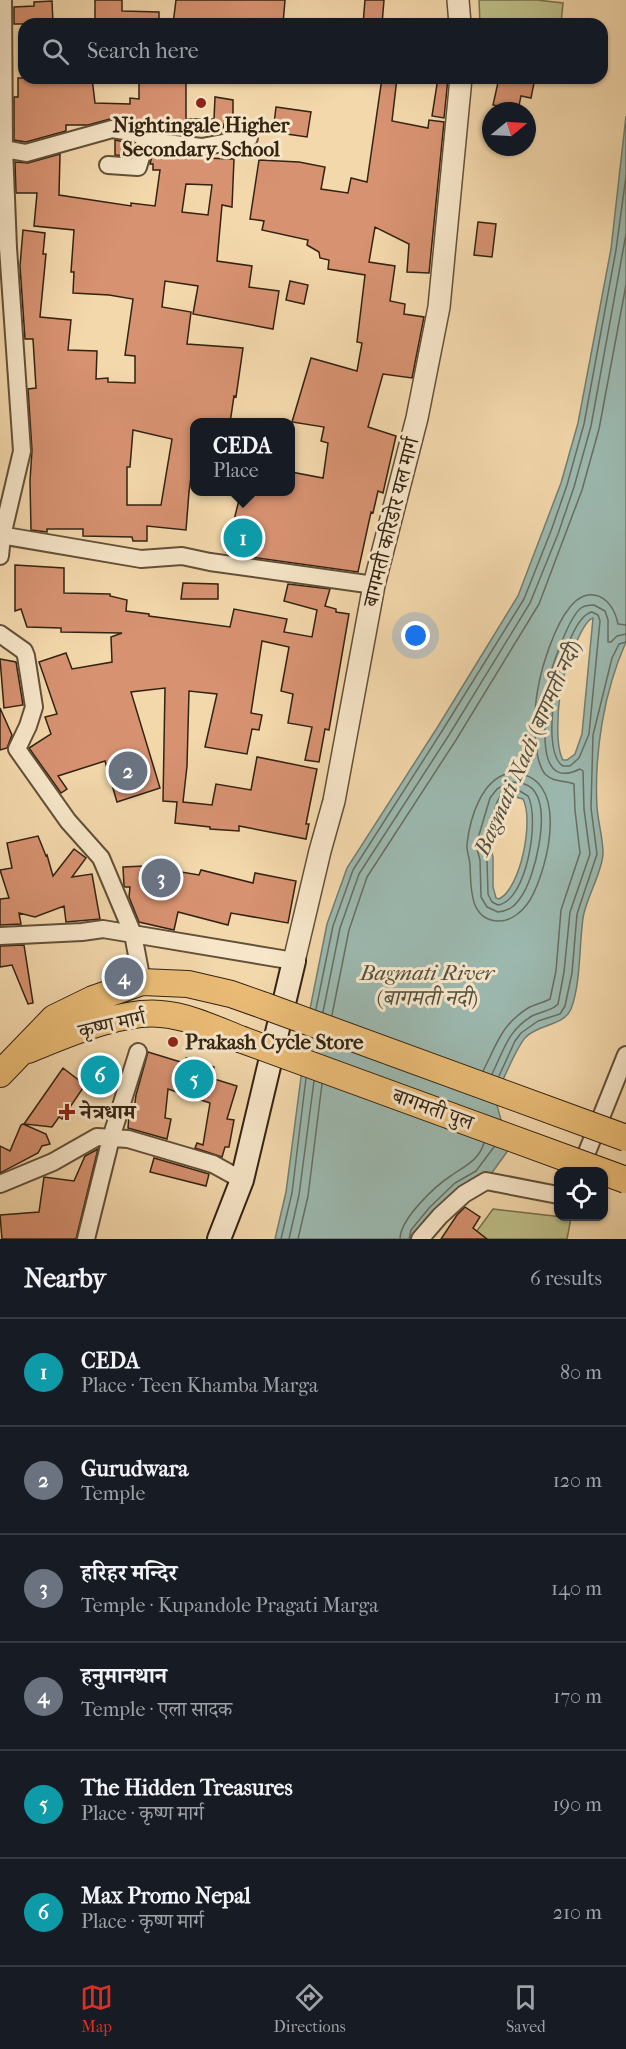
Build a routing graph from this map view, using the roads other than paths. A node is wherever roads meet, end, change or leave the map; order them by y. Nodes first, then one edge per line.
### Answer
1 (3, 0) edge
2 (458, 0) edge
3 (460, 18) edge
4 (460, 84) edge
5 (249, 138) dead end
6 (146, 141) junction
7 (2, 148) edge
8 (108, 165) dead end
9 (1, 536) edge
10 (0, 556) edge
11 (375, 585) junction
12 (0, 634) edge
13 (17, 749) junction
14 (0, 752) edge
15 (133, 934) junction
16 (0, 936) edge
17 (294, 961) junction
18 (142, 982) junction
19 (240, 1039) joint
20 (138, 1052) dead end
21 (19, 1053) junction
22 (626, 1055) edge
23 (0, 1074) edge
24 (111, 1138) junction
25 (626, 1138) edge
26 (581, 1167) edge
27 (242, 1180) junction
28 (626, 1180) edge
29 (0, 1184) edge
30 (554, 1194) edge
31 (86, 1239) edge
32 (219, 1239) edge
33 (420, 1239) edge

1 - 7 street
2 - 3 street
4 - 11 street, बागमती करिडोर यल मार्ग
5 - 6 street
6 - 7 street
6 - 8 street
7 - 9 street
9 - 10 street
9 - 11 street
11 - 17 street, बागमती करिडोर यल मार्ग
12 - 13 street
13 - 14 street
13 - 15 street
15 - 16 street
15 - 17 street
15 - 18 street
17 - 27 main road
18 - 21 main road
18 - 25 main road, बागमती पुल, bridge
19 - 21 main road, कृष्ण मार्ग
19 - 28 main road, बागमती पुल, bridge
20 - 24 street
21 - 23 main road
22 - 26 street
24 - 27 street
24 - 29 street
24 - 31 street
27 - 32 main road
30 - 33 street

